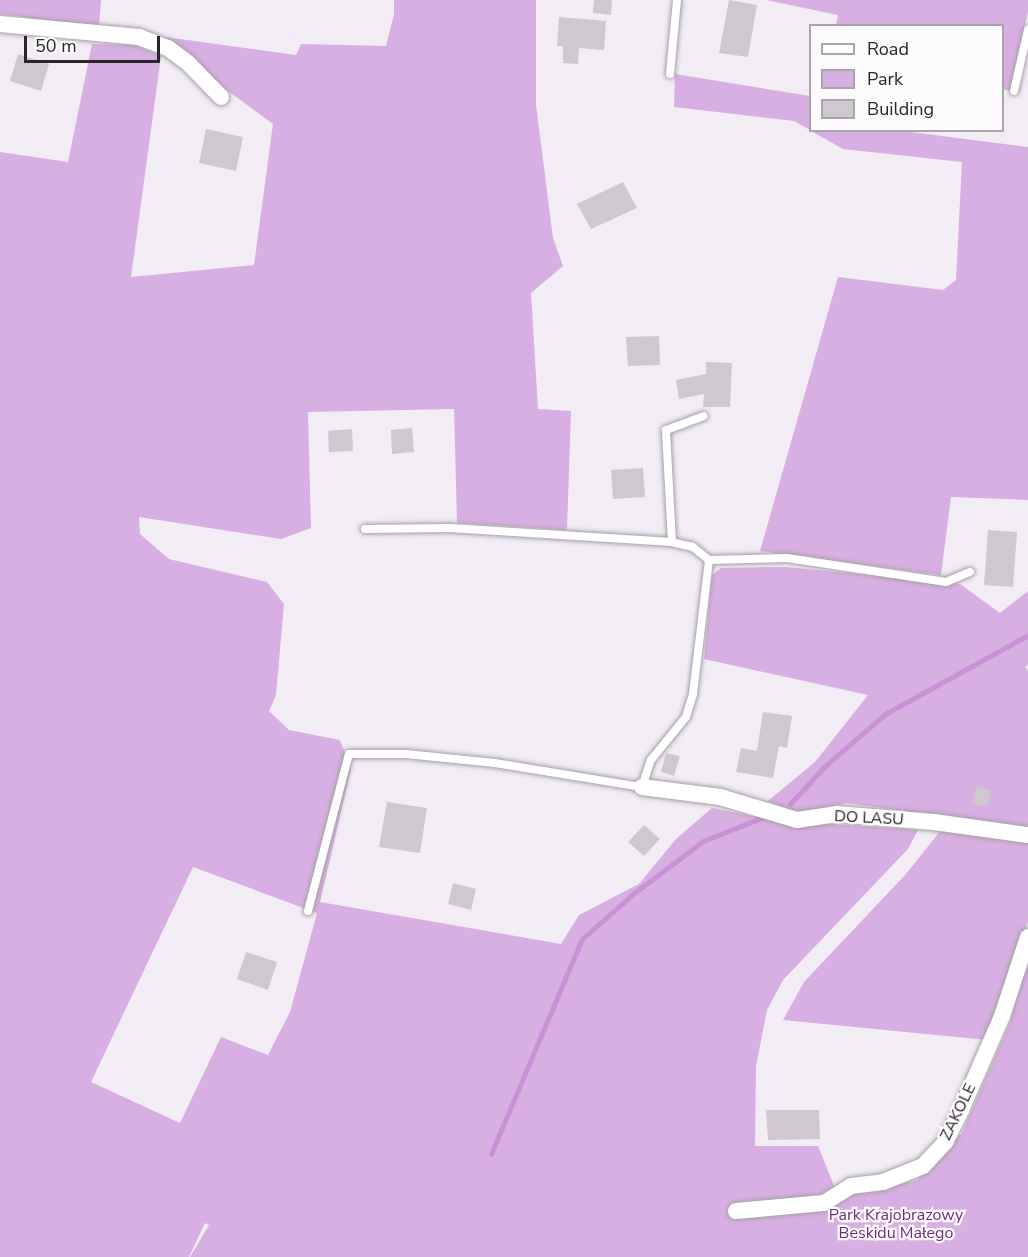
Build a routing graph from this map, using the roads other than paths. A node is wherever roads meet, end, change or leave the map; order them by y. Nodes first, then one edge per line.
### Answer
1 (676, 0) edge
2 (0, 24) edge
3 (1028, 30) edge
4 (670, 74) dead end
5 (1014, 91) dead end
6 (221, 97) dead end
7 (704, 416) dead end
8 (365, 529) dead end
9 (672, 542) junction
10 (709, 560) junction
11 (970, 572) dead end
12 (642, 787) junction
13 (1028, 835) edge
14 (308, 911) dead end
15 (1028, 937) edge
16 (736, 1211) dead end

1 - 4 lane
2 - 6 street
3 - 5 lane
7 - 9 lane
8 - 9 lane
9 - 10 lane
10 - 11 lane
10 - 12 lane
12 - 13 street, DO LASU
12 - 14 lane
15 - 16 street, ZAKOLE

